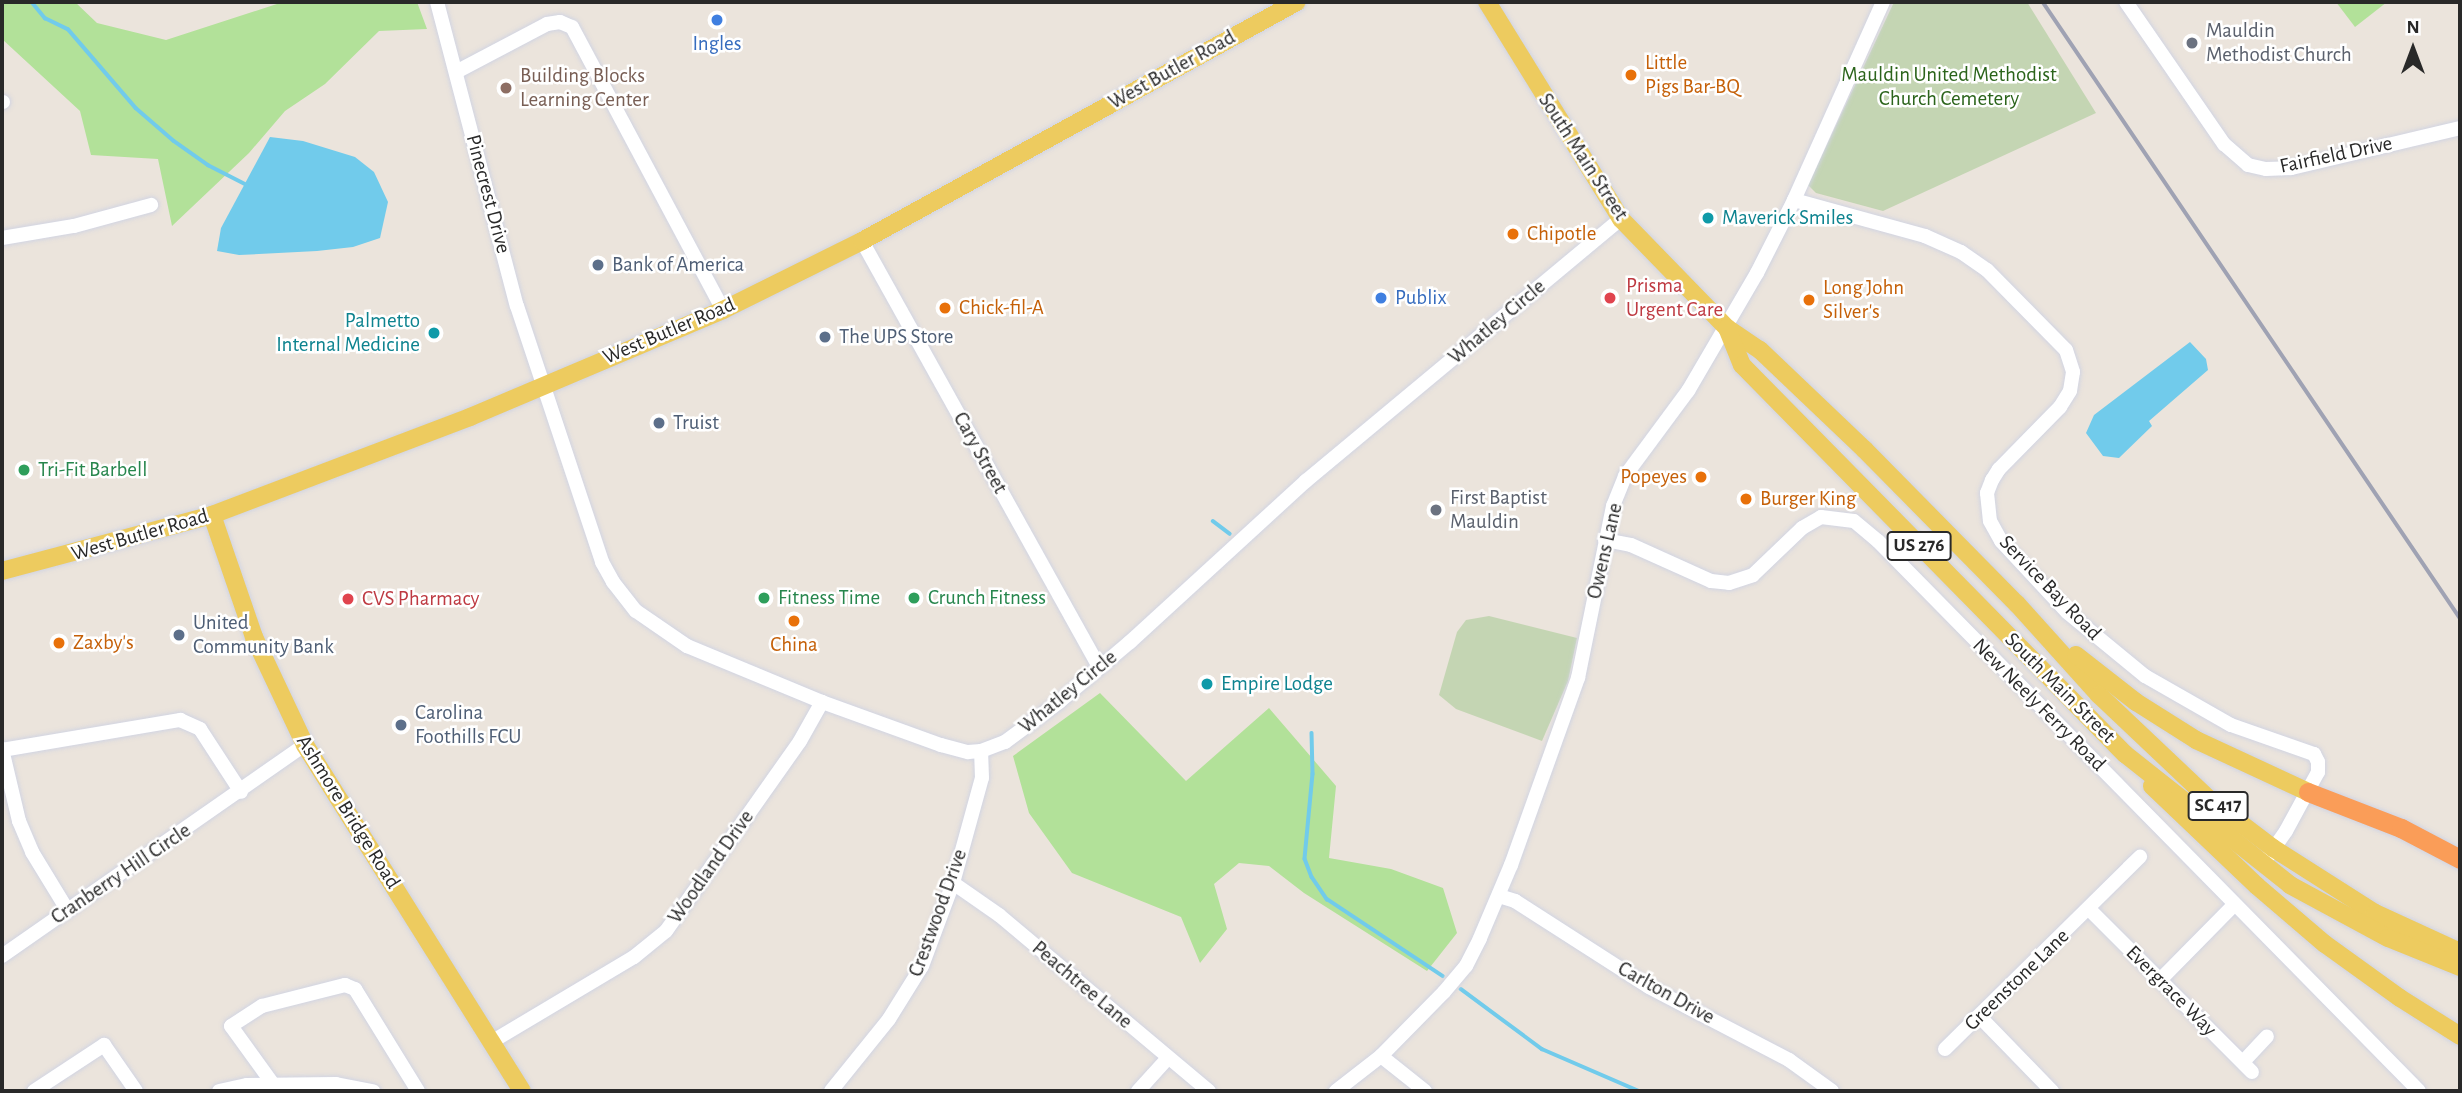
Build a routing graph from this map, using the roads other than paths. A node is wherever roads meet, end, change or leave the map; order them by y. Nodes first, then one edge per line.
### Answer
1 (437, 2) edge
2 (1297, 2) edge
3 (1487, 2) edge
4 (1883, 2) edge
5 (2126, 2) edge
6 (456, 72) junction
7 (2460, 128) edge
8 (1794, 200) junction
9 (151, 205) dead end
10 (1621, 219) junction
11 (2, 238) edge
12 (862, 241) junction
13 (723, 310) junction
14 (1727, 328) junction
15 (542, 385) junction
16 (212, 515) junction
17 (1605, 540) junction
18 (2, 571) edge
19 (2017, 604) junction
20 (1099, 666) junction
21 (822, 702) junction
22 (305, 745) junction
23 (2, 750) edge
24 (981, 751) junction
25 (2125, 754) junction
26 (241, 792) junction
27 (2308, 792) junction
28 (2273, 848) junction
29 (2140, 857) dead end
30 (2460, 859) edge
31 (2262, 865) junction
32 (953, 883) junction
33 (1499, 896) junction
34 (2234, 906) junction
35 (2090, 910) junction
36 (68, 911) junction
37 (2460, 952) edge
38 (2, 956) edge
39 (2460, 967) edge
40 (2160, 980) junction
41 (1979, 1016) junction
42 (2267, 1036) dead end
43 (2460, 1036) edge
44 (493, 1041) junction
45 (1945, 1049) dead end
46 (1381, 1056) junction
47 (1167, 1059) junction
48 (276, 1088) edge
49 (366, 1090) edge
50 (34, 1091) edge
51 (136, 1091) edge
52 (219, 1091) edge
53 (418, 1091) edge
54 (522, 1091) edge
55 (831, 1091) edge
56 (1138, 1091) edge
57 (1209, 1091) edge
58 (1336, 1091) edge
59 (1425, 1091) edge
60 (1832, 1091) edge
61 (2052, 1091) edge
62 (2419, 1091) edge

1 - 6 street, Pinecrest Drive
2 - 12 main road, West Butler Road
3 - 10 main road, South Main Street / US 276
4 - 8 street, Owens Lane
5 - 7 street, Fairfield Drive
6 - 13 street
6 - 15 street, Pinecrest Drive
8 - 14 street, Owens Lane
8 - 27 street, Service Bay Road
9 - 11 street
10 - 14 main road, South Main Street / US 276
10 - 20 street, Whatley Circle
12 - 13 main road, West Butler Road
12 - 20 street, Cary Street
13 - 15 main road, West Butler Road
14 - 17 street, Owens Lane
14 - 19 main road, South Main Street / US 276
14 - 25 main road, South Main Street / US 276
15 - 16 main road, West Butler Road
15 - 21 street
16 - 18 main road, West Butler Road
16 - 22 main road, Ashmore Bridge Road
17 - 33 street, Owens Lane
17 - 34 street, New Neely Ferry Road
19 - 27 main road, US 276
19 - 28 main road, South Main Street / SC 417
20 - 24 street, Whatley Circle
21 - 24 street
21 - 44 street, Woodland Drive
22 - 26 street, Cranberry Hill Circle
22 - 44 main road, Ashmore Bridge Road
23 - 26 street
23 - 36 street
24 - 32 street, Crestwood Drive
25 - 31 main road, South Main Street / SC 417
25 - 43 main road, US 276
26 - 36 street, Cranberry Hill Circle
27 - 28 street, Service Bay Road
27 - 30 highway, US 276
28 - 31 street, Service Bay Road
28 - 37 main road, South Main Street / SC 417
29 - 35 street, Greenstone Lane
31 - 39 main road, South Main Street / SC 417
32 - 47 street, Peachtree Lane
32 - 55 street, Crestwood Drive
33 - 46 street, Owens Lane
33 - 60 street, Carlton Drive
34 - 40 street
34 - 62 street, New Neely Ferry Road
35 - 40 street, Evergrace Way
35 - 41 street, Greenstone Lane
36 - 38 street, Cranberry Hill Circle
40 - 42 street, Evergrace Way
41 - 45 street, Greenstone Lane
41 - 61 street
44 - 54 main road, Ashmore Bridge Road
46 - 58 street, Owens Lane
46 - 59 street
47 - 56 street
47 - 57 street, Peachtree Lane
48 - 49 street
48 - 52 street
48 - 53 street
50 - 51 street

